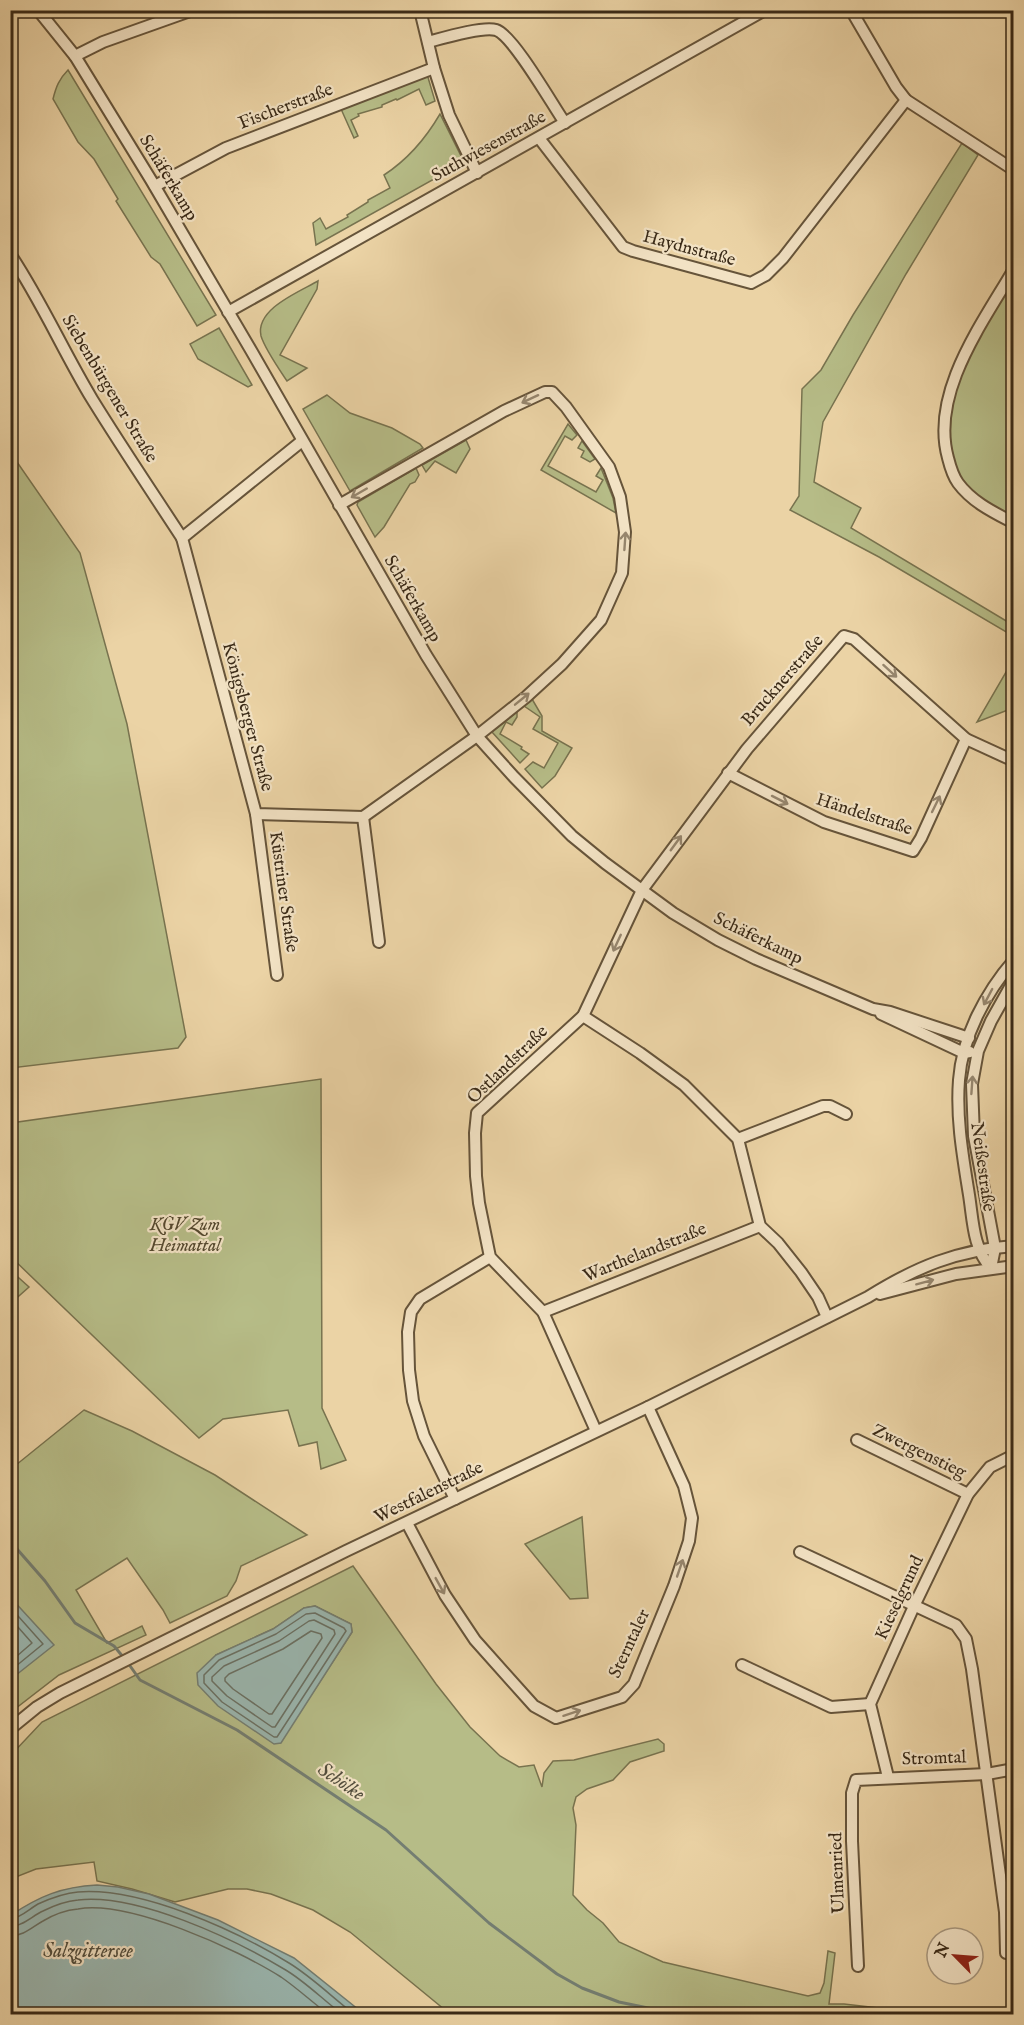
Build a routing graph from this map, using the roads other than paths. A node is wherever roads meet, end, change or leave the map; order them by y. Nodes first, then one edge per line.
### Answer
1 (39, 10) edge
2 (193, 10) edge
3 (420, 10) edge
4 (765, 10) edge
5 (851, 10) edge
6 (428, 42) junction
7 (75, 56) junction
8 (434, 68) junction
9 (906, 100) junction
10 (565, 123) junction
11 (539, 138) junction
12 (1014, 170) edge
13 (477, 173) junction
14 (155, 186) junction
15 (10, 254) edge
16 (1014, 269) edge
17 (228, 312) junction
18 (302, 441) junction
19 (339, 504) junction
20 (1014, 523) edge
21 (183, 538) junction
22 (477, 735) junction
23 (966, 739) junction
24 (1014, 761) edge
25 (728, 773) junction
26 (256, 814) junction
27 (363, 817) junction
28 (642, 890) junction
29 (379, 942) dead end
30 (1014, 960) edge
31 (277, 975) dead end
32 (1012, 987) edge
33 (873, 1009) junction
34 (583, 1016) junction
35 (969, 1038) junction
36 (978, 1051) junction
37 (964, 1053) junction
38 (846, 1114) dead end
39 (738, 1139) junction
40 (760, 1226) junction
41 (1014, 1246) edge
42 (995, 1248) junction
43 (979, 1250) junction
44 (490, 1257) junction
45 (1014, 1266) edge
46 (991, 1268) junction
47 (868, 1297) junction
48 (543, 1311) junction
49 (827, 1317) junction
50 (648, 1407) junction
51 (596, 1431) junction
52 (857, 1440) dead end
53 (1014, 1455) edge
54 (968, 1494) junction
55 (455, 1499) junction
56 (407, 1522) junction
57 (800, 1552) dead end
58 (915, 1604) junction
59 (742, 1665) dead end
60 (870, 1704) junction
61 (10, 1729) edge
62 (1014, 1769) edge
63 (987, 1773) junction
64 (888, 1777) junction
65 (856, 1780) joint
66 (1006, 1953) dead end
67 (858, 1966) dead end

1 - 7 street, Schäferkamp
2 - 7 street
3 - 6 street
4 - 10 street, Suthwiesenstraße
5 - 9 street
6 - 8 street
6 - 10 street
7 - 14 street, Schäferkamp
8 - 13 street
8 - 14 street, Fischerstraße
9 - 11 street, Haydnstraße
9 - 12 street
10 - 11 street, Suthwiesenstraße
11 - 13 street, Suthwiesenstraße
13 - 17 street, Suthwiesenstraße
14 - 17 street, Schäferkamp
15 - 21 street, Siebenbürgener Straße
16 - 20 street
17 - 18 street, Schäferkamp
18 - 19 street, Schäferkamp
18 - 21 street
19 - 22 street, Schäferkamp
22 -> 19 street
21 - 26 street, Königsberger Straße
22 - 27 street
22 - 28 street, Schäferkamp
23 - 24 street, Brucknerstraße
25 -> 23 street, Händelstraße
25 -> 23 street, Brucknerstraße
28 -> 25 street, Brucknerstraße
26 - 27 street, Königsberger Straße
26 - 31 street, Küstriner Straße
27 - 29 street
28 - 33 street, Schäferkamp
28 -> 34 street, Ostlandstraße
30 -> 35 street, Neißestraße
32 - 36 street, Neißestraße
33 - 35 street, Schäferkamp
33 - 37 street, Schäferkamp
34 - 39 street
34 - 44 street, Ostlandstraße
35 - 36 street
35 - 37 street, Neißestraße
36 - 37 street
42 -> 36 street, Neißestraße
37 - 43 street, Neißestraße
38 - 39 street
39 - 40 street
40 - 48 street, Warthelandstraße
40 - 49 street
41 - 42 street, Westfalenstraße
42 - 43 street, Westfalenstraße
42 - 46 street, Neißestraße
43 - 46 street, Neißestraße
43 - 47 street, Westfalenstraße
44 - 48 street
44 - 55 street
45 - 46 street, Westfalenstraße
47 -> 46 street, Westfalenstraße
47 - 49 street, Westfalenstraße
48 - 51 street
49 - 50 street, Westfalenstraße
50 - 51 street, Westfalenstraße
56 -> 50 street, Sterntaler
51 - 55 street, Westfalenstraße
52 - 54 street, Zwergenstieg
53 - 54 street, Kieselgrund
54 - 58 street, Kieselgrund
55 - 56 street, Westfalenstraße
56 - 61 street, Westfalenstraße
57 - 58 street
58 - 60 street, Kieselgrund
58 - 63 street
59 - 60 street
60 - 64 street
62 - 63 street, Stromtal
63 - 64 street, Stromtal
63 - 66 street
64 - 65 street, Stromtal
65 - 67 street, Ulmenried

